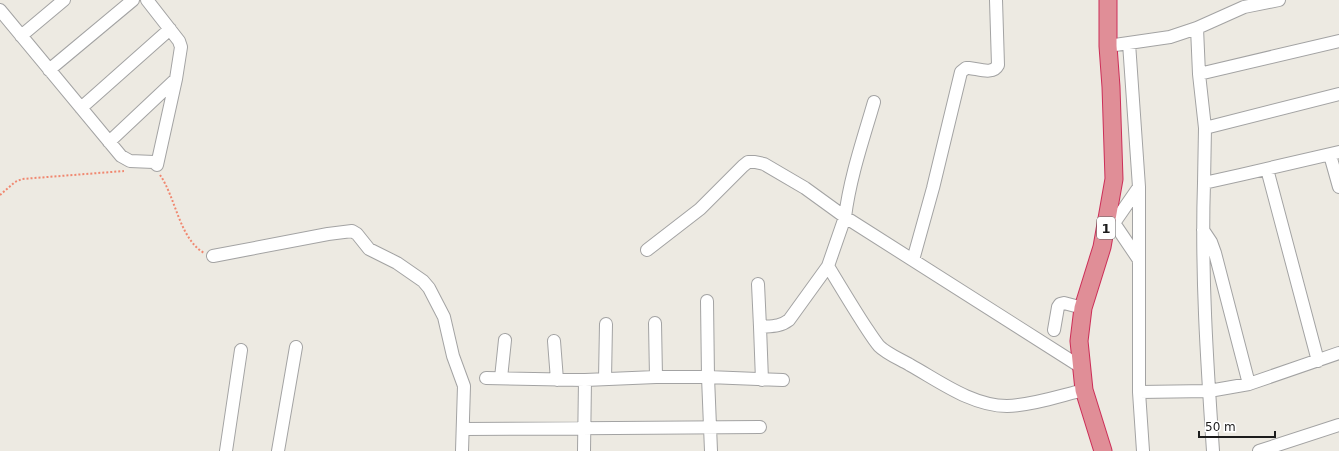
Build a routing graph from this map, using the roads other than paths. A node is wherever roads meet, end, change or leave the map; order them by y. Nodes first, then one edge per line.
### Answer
1 (64, 0) edge
2 (133, 0) edge
3 (147, 0) edge
4 (996, 0) edge
5 (1108, 0) edge
6 (1279, 0) edge
7 (1243, 3) edge
8 (0, 10) edge
9 (1197, 28) junction
10 (170, 29) junction
11 (21, 36) junction
12 (1339, 41) edge
13 (1129, 43) junction
14 (1108, 46) junction
15 (49, 70) junction
16 (1200, 74) junction
17 (176, 80) junction
18 (1339, 94) edge
19 (874, 102) dead end
20 (81, 108) junction
21 (1205, 128) junction
22 (109, 142) junction
23 (1334, 153) edge
24 (1267, 169) junction
25 (1204, 183) junction
26 (1139, 187) junction
27 (1339, 187) edge
28 (846, 217) junction
29 (1111, 223) junction
30 (1202, 229) junction
31 (647, 250) dead end
32 (213, 256) road end
33 (913, 260) junction
34 (1139, 260) junction
35 (828, 266) junction
36 (758, 284) dead end
37 (707, 301) dead end
38 (1083, 308) junction
39 (655, 322) dead end
40 (606, 324) dead end
41 (760, 327) junction
42 (1054, 330) dead end
43 (505, 340) dead end
44 (554, 341) dead end
45 (296, 347) dead end
46 (241, 350) dead end
47 (1339, 353) edge
48 (1318, 361) junction
49 (1082, 367) junction
50 (708, 377) junction
51 (486, 378) dead end
52 (501, 378) junction
53 (656, 378) junction
54 (605, 379) junction
55 (557, 380) junction
56 (586, 380) junction
57 (762, 380) junction
58 (783, 380) dead end
59 (1249, 384) junction
60 (1084, 390) junction
61 (1209, 391) junction
62 (1139, 392) junction
63 (1339, 425) edge
64 (584, 427) junction
65 (710, 427) junction
66 (760, 427) dead end
67 (462, 429) junction
68 (226, 451) edge
69 (278, 451) edge
70 (462, 451) edge
71 (584, 451) edge
72 (711, 451) edge
73 (1103, 451) edge
74 (1143, 451) edge
75 (1213, 451) edge
76 (1259, 451) edge

1 - 11 street
2 - 15 street
3 - 10 street
4 - 33 street
5 - 14 highway, 1
6 - 7 street
7 - 9 street
8 - 11 street
9 - 13 street
9 - 16 street
10 - 17 street
10 - 20 street
11 - 15 street
12 - 16 street
13 - 14 street
13 - 26 street
14 - 29 highway, 1
15 - 20 street
16 - 21 street
17 - 22 street
17 - 22 street
18 - 21 street
19 - 28 street
20 - 22 street
21 - 25 street
23 - 24 street
23 - 27 street
24 - 25 street
24 - 48 street
25 - 30 street
26 - 29 street
26 - 34 street
28 - 31 street
28 - 33 street
28 - 35 street
29 - 34 street
29 - 38 highway, 1
30 - 59 street
30 - 61 street
32 - 67 street
33 - 49 street
34 - 62 street
35 - 41 street
35 - 60 street
36 - 41 street
37 - 50 street
38 - 42 street
38 - 49 highway, 1
39 - 53 street
40 - 54 street
41 - 57 street
43 - 52 street
44 - 55 street
45 - 69 street
46 - 68 street
47 - 48 street
48 - 59 street
49 - 60 highway, 1
50 - 53 street
50 - 57 street
50 - 65 street
51 - 52 street
52 - 55 street
53 - 54 street
54 - 56 street
55 - 56 street
56 - 64 street
57 - 58 street
59 - 61 street
60 - 73 highway, 1
61 - 62 street
61 - 75 street
62 - 74 street
63 - 76 street
64 - 65 street
64 - 67 street
64 - 71 street
65 - 66 street
65 - 72 street
67 - 70 street

